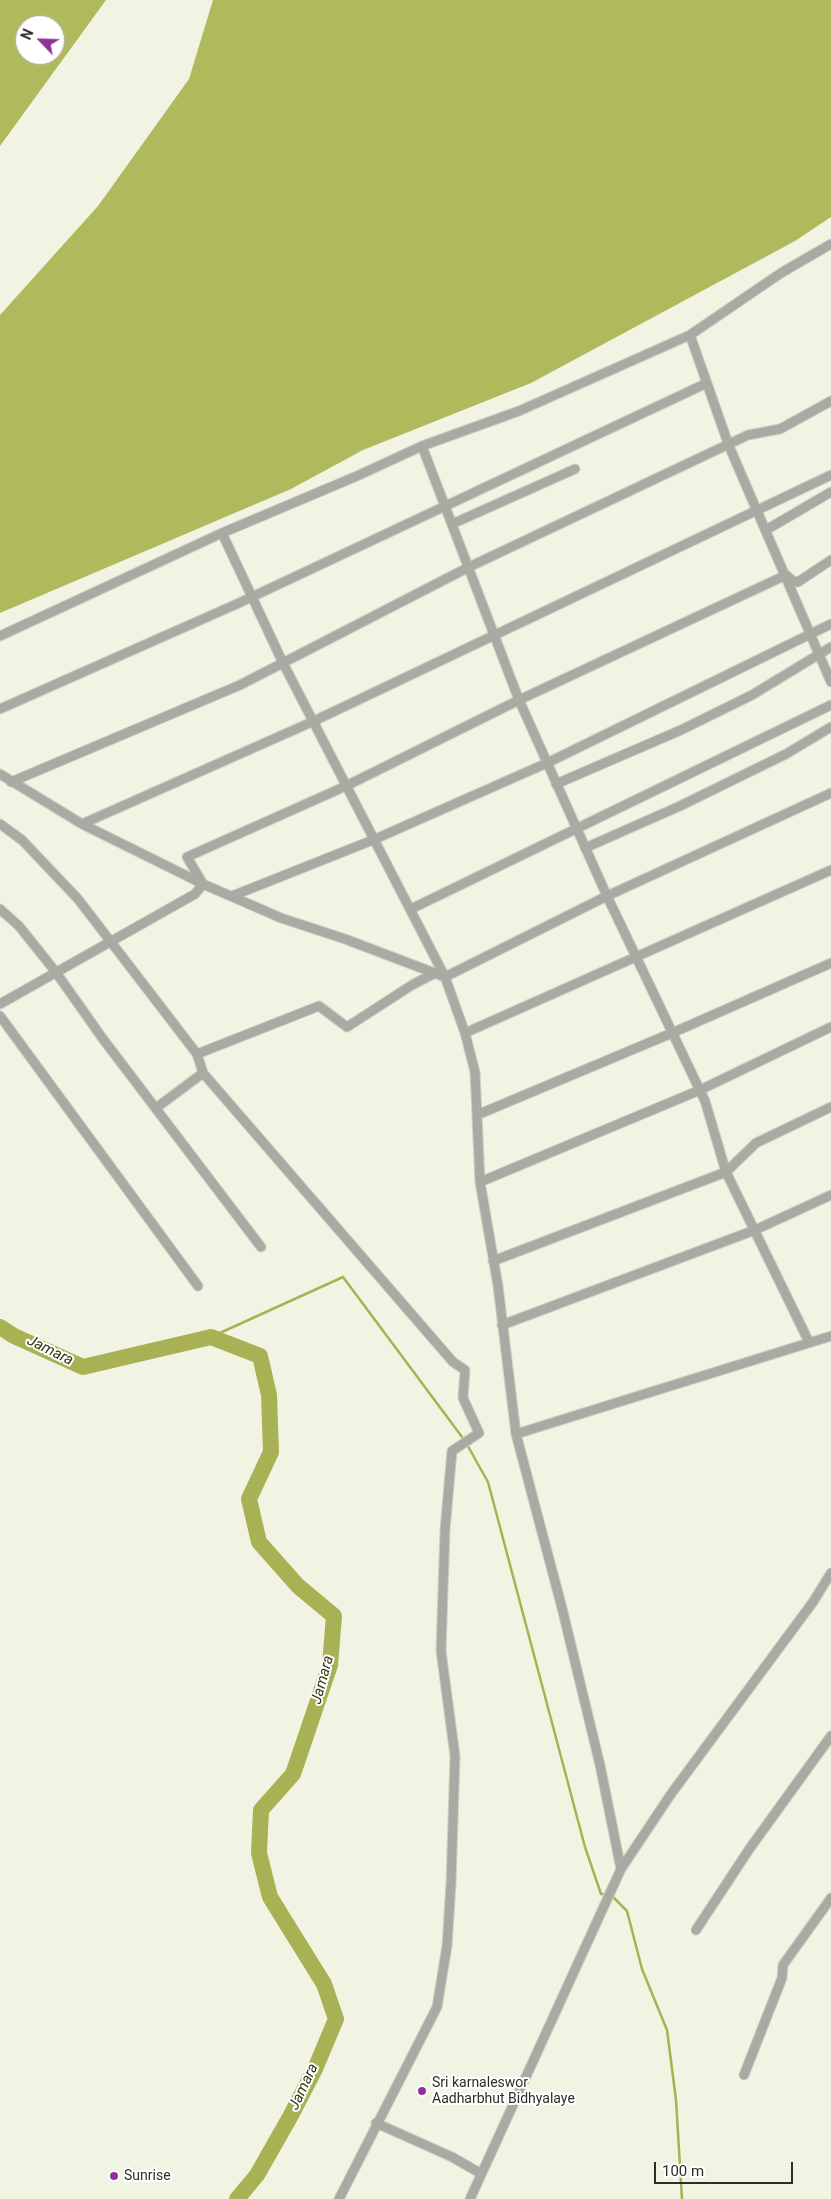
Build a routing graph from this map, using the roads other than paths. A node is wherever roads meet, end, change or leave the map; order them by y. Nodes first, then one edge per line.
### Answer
1 (831, 244) edge
2 (690, 335) junction
3 (707, 384) junction
4 (831, 401) edge
5 (422, 446) junction
6 (730, 446) junction
7 (575, 469) dead end
8 (831, 475) edge
9 (831, 492) edge
10 (445, 506) junction
11 (757, 511) junction
12 (452, 524) junction
13 (766, 530) junction
14 (222, 533) junction
15 (831, 560) edge
16 (469, 567) junction
17 (786, 575) junction
18 (251, 597) junction
19 (831, 624) edge
20 (492, 635) junction
21 (809, 635) junction
22 (0, 636) edge
23 (831, 647) edge
24 (819, 655) junction
25 (283, 663) junction
26 (831, 682) edge
27 (518, 700) junction
28 (831, 705) edge
29 (0, 709) edge
30 (314, 721) junction
31 (831, 728) edge
32 (547, 763) junction
33 (0, 774) edge
34 (11, 782) junction
35 (556, 784) junction
36 (346, 786) junction
37 (831, 793) edge
38 (0, 824) edge
39 (82, 824) junction
40 (577, 829) junction
41 (373, 840) junction
42 (585, 848) junction
43 (831, 870) edge
44 (203, 884) junction
45 (232, 896) junction
46 (607, 896) junction
47 (0, 909) edge
48 (411, 909) junction
49 (111, 943) junction
50 (635, 957) junction
51 (831, 962) edge
52 (55, 971) junction
53 (435, 973) junction
54 (445, 977) junction
55 (0, 1004) edge
56 (0, 1016) edge
57 (831, 1027) edge
58 (465, 1033) junction
59 (672, 1033) junction
60 (197, 1054) junction
61 (202, 1073) junction
62 (700, 1090) junction
63 (831, 1107) edge
64 (156, 1108) junction
65 (477, 1115) junction
66 (726, 1172) junction
67 (480, 1182) junction
68 (831, 1195) edge
69 (755, 1230) junction
70 (261, 1247) dead end
71 (493, 1261) junction
72 (198, 1286) dead end
73 (502, 1325) junction
74 (831, 1336) edge
75 (810, 1342) junction
76 (516, 1434) junction
77 (831, 1573) edge
78 (831, 1736) edge
79 (621, 1869) junction
80 (831, 1898) edge
81 (696, 1930) dead end
82 (744, 2075) dead end
83 (376, 2122) junction
84 (480, 2173) junction
85 (339, 2199) edge
86 (470, 2199) edge

1 - 2 street
2 - 3 street
2 - 5 street
3 - 6 street
3 - 10 street
4 - 6 street
5 - 10 street
5 - 14 street
6 - 11 street
6 - 16 street
7 - 12 street
8 - 11 street
9 - 13 street
10 - 12 street
10 - 18 street
11 - 13 street
11 - 20 street
12 - 16 street
13 - 17 street
14 - 18 street
14 - 22 street
15 - 17 street
16 - 20 street
16 - 25 street
17 - 21 street
17 - 27 street
18 - 25 street
18 - 29 street
19 - 21 street
20 - 27 street
20 - 30 street
21 - 24 street
21 - 32 street
23 - 24 street
24 - 26 street
24 - 35 street
25 - 30 street
25 - 34 street
27 - 32 street
27 - 36 street
28 - 40 street
30 - 36 street
30 - 39 street
31 - 42 street
32 - 35 street
32 - 41 street
33 - 34 street
34 - 39 street
35 - 40 street
36 - 41 street
36 - 44 street
37 - 46 street
38 - 49 street
39 - 44 street
40 - 42 street
40 - 48 street
41 - 45 street
41 - 48 street
42 - 46 street
43 - 50 street
44 - 45 street
44 - 49 street
45 - 53 street
46 - 50 street
46 - 54 street
47 - 52 street
48 - 54 street
49 - 52 street
49 - 60 street
50 - 58 street
50 - 59 street
51 - 59 street
52 - 55 street
52 - 64 street
53 - 54 street
53 - 60 street
54 - 58 street
56 - 72 street
57 - 62 street
58 - 65 street
59 - 62 street
59 - 65 street
60 - 61 street
61 - 64 street
61 - 83 street
62 - 66 street
62 - 67 street
63 - 66 street
64 - 70 street
65 - 67 street
66 - 69 street
66 - 71 street
67 - 71 street
68 - 69 street
69 - 73 street
69 - 75 street
71 - 73 street
73 - 76 street
74 - 75 street
75 - 76 street
76 - 79 street
77 - 79 street
78 - 81 street
79 - 84 street
80 - 82 street
83 - 84 street
83 - 85 street
84 - 86 street

